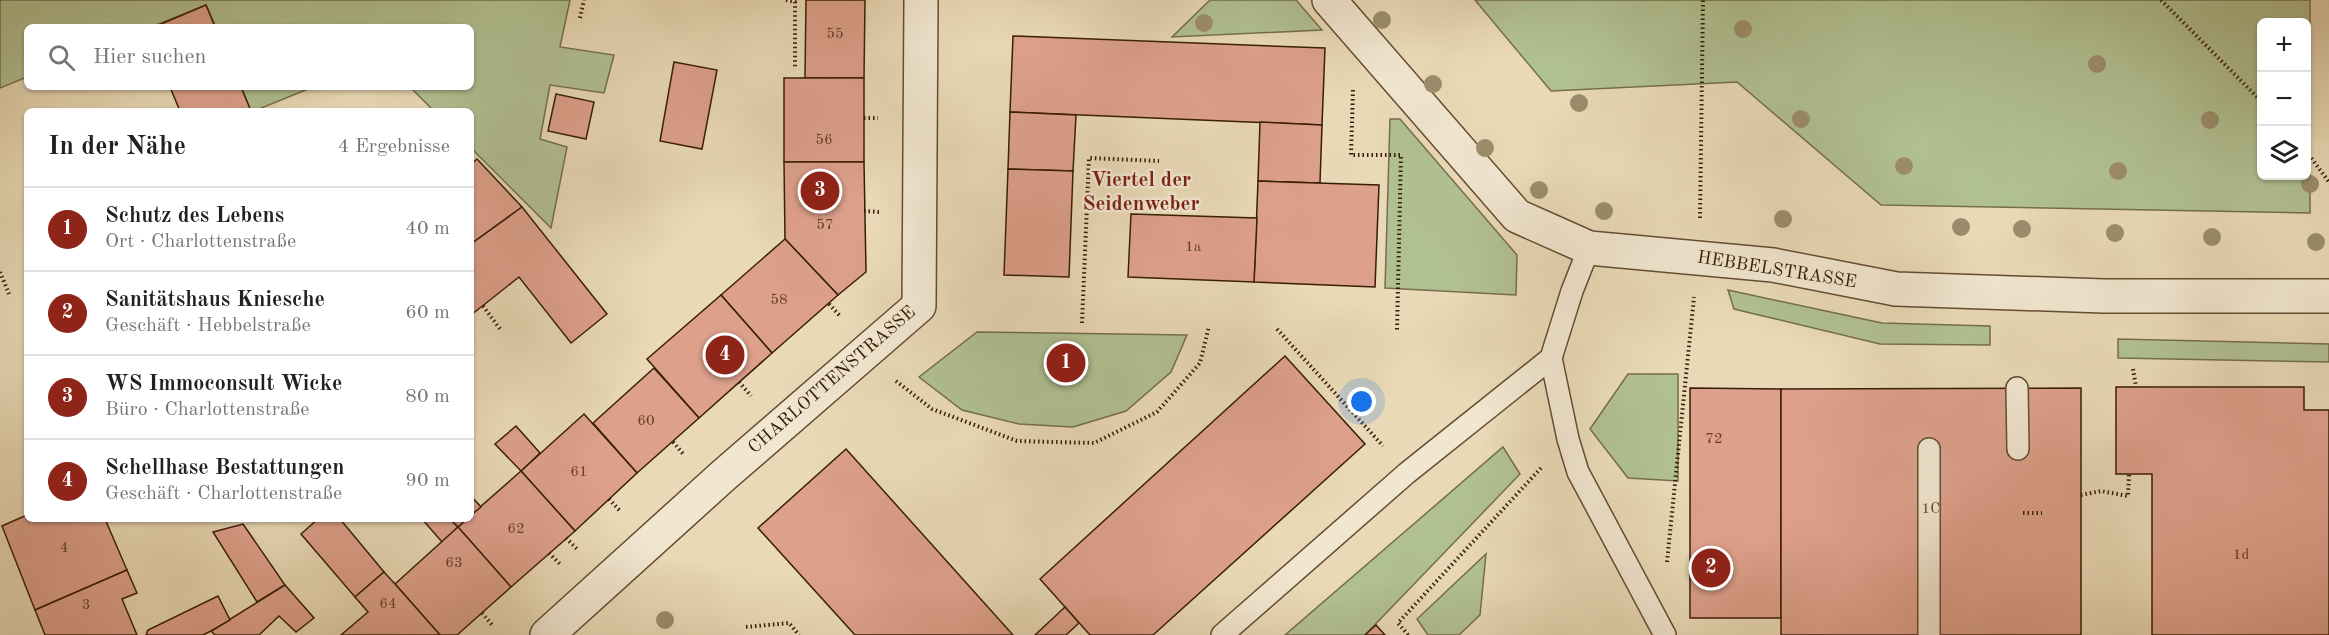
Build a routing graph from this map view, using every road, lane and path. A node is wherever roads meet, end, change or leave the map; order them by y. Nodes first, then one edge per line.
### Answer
1 (584, 0) edge
2 (786, 0) edge
3 (921, 0) edge
4 (1329, 0) edge
5 (1703, 0) edge
6 (2161, 0) edge
7 (580, 18) dead end
8 (1355, 29) junction
9 (795, 67) dead end
10 (2257, 97) edge
11 (864, 118) dead end
12 (881, 118) dead end
13 (2311, 157) edge
14 (1160, 160) dead end
15 (2329, 182) edge
16 (864, 211) dead end
17 (880, 212) dead end
18 (1589, 248) junction
19 (1698, 257) junction
20 (0, 272) edge
21 (9, 294) dead end
22 (2329, 296) edge
23 (829, 304) dead end
24 (483, 306) dead end
25 (840, 316) dead end
26 (1082, 323) dead end
27 (1209, 326) dead end
28 (500, 329) dead end
29 (1277, 329) dead end
30 (1397, 330) dead end
31 (862, 356) junction
32 (1551, 358) junction
33 (2133, 369) dead end
34 (739, 382) dead end
35 (2136, 387) dead end
36 (2017, 388) dead end
37 (751, 396) dead end
38 (1568, 439) junction
39 (673, 442) dead end
40 (1929, 449) dead end
41 (2018, 449) dead end
42 (684, 455) dead end
43 (1407, 474) junction
44 (2129, 474) dead end
45 (2081, 495) dead end
46 (609, 499) dead end
47 (621, 512) dead end
48 (2023, 513) dead end
49 (2042, 513) dead end
50 (566, 538) dead end
51 (578, 550) dead end
52 (549, 553) dead end
53 (561, 565) dead end
54 (482, 613) dead end
55 (493, 626) dead end
56 (746, 627) dead end
57 (1663, 631) edge
58 (547, 635) edge
59 (799, 635) edge
60 (1222, 635) edge
61 (1408, 635) edge
62 (1929, 635) edge

1 - 7 path
2 - 9 path
3 - 31 street, CHARLOTTENSTRASSE
4 - 8 street, HEBBELSTRASSE
5 - 19 path
6 - 10 path
8 - 18 street, HEBBELSTRASSE
8 - 30 path
11 - 12 path
13 - 15 path
14 - 26 path
16 - 17 path
18 - 19 street, HEBBELSTRASSE
18 - 32 lane
19 - 22 street, HEBBELSTRASSE
19 - 57 path
20 - 21 path
23 - 25 path
24 - 28 path
27 - 31 path
29 - 43 path
31 - 58 street, CHARLOTTENSTRASSE
32 - 38 lane
32 - 43 lane
33 - 35 path
34 - 37 path
36 - 41 lane
38 - 57 lane
38 - 61 path
39 - 42 path
40 - 62 lane
43 - 60 lane
44 - 45 path
46 - 47 path
48 - 49 path
50 - 51 path
52 - 53 path
54 - 55 path
56 - 59 path

